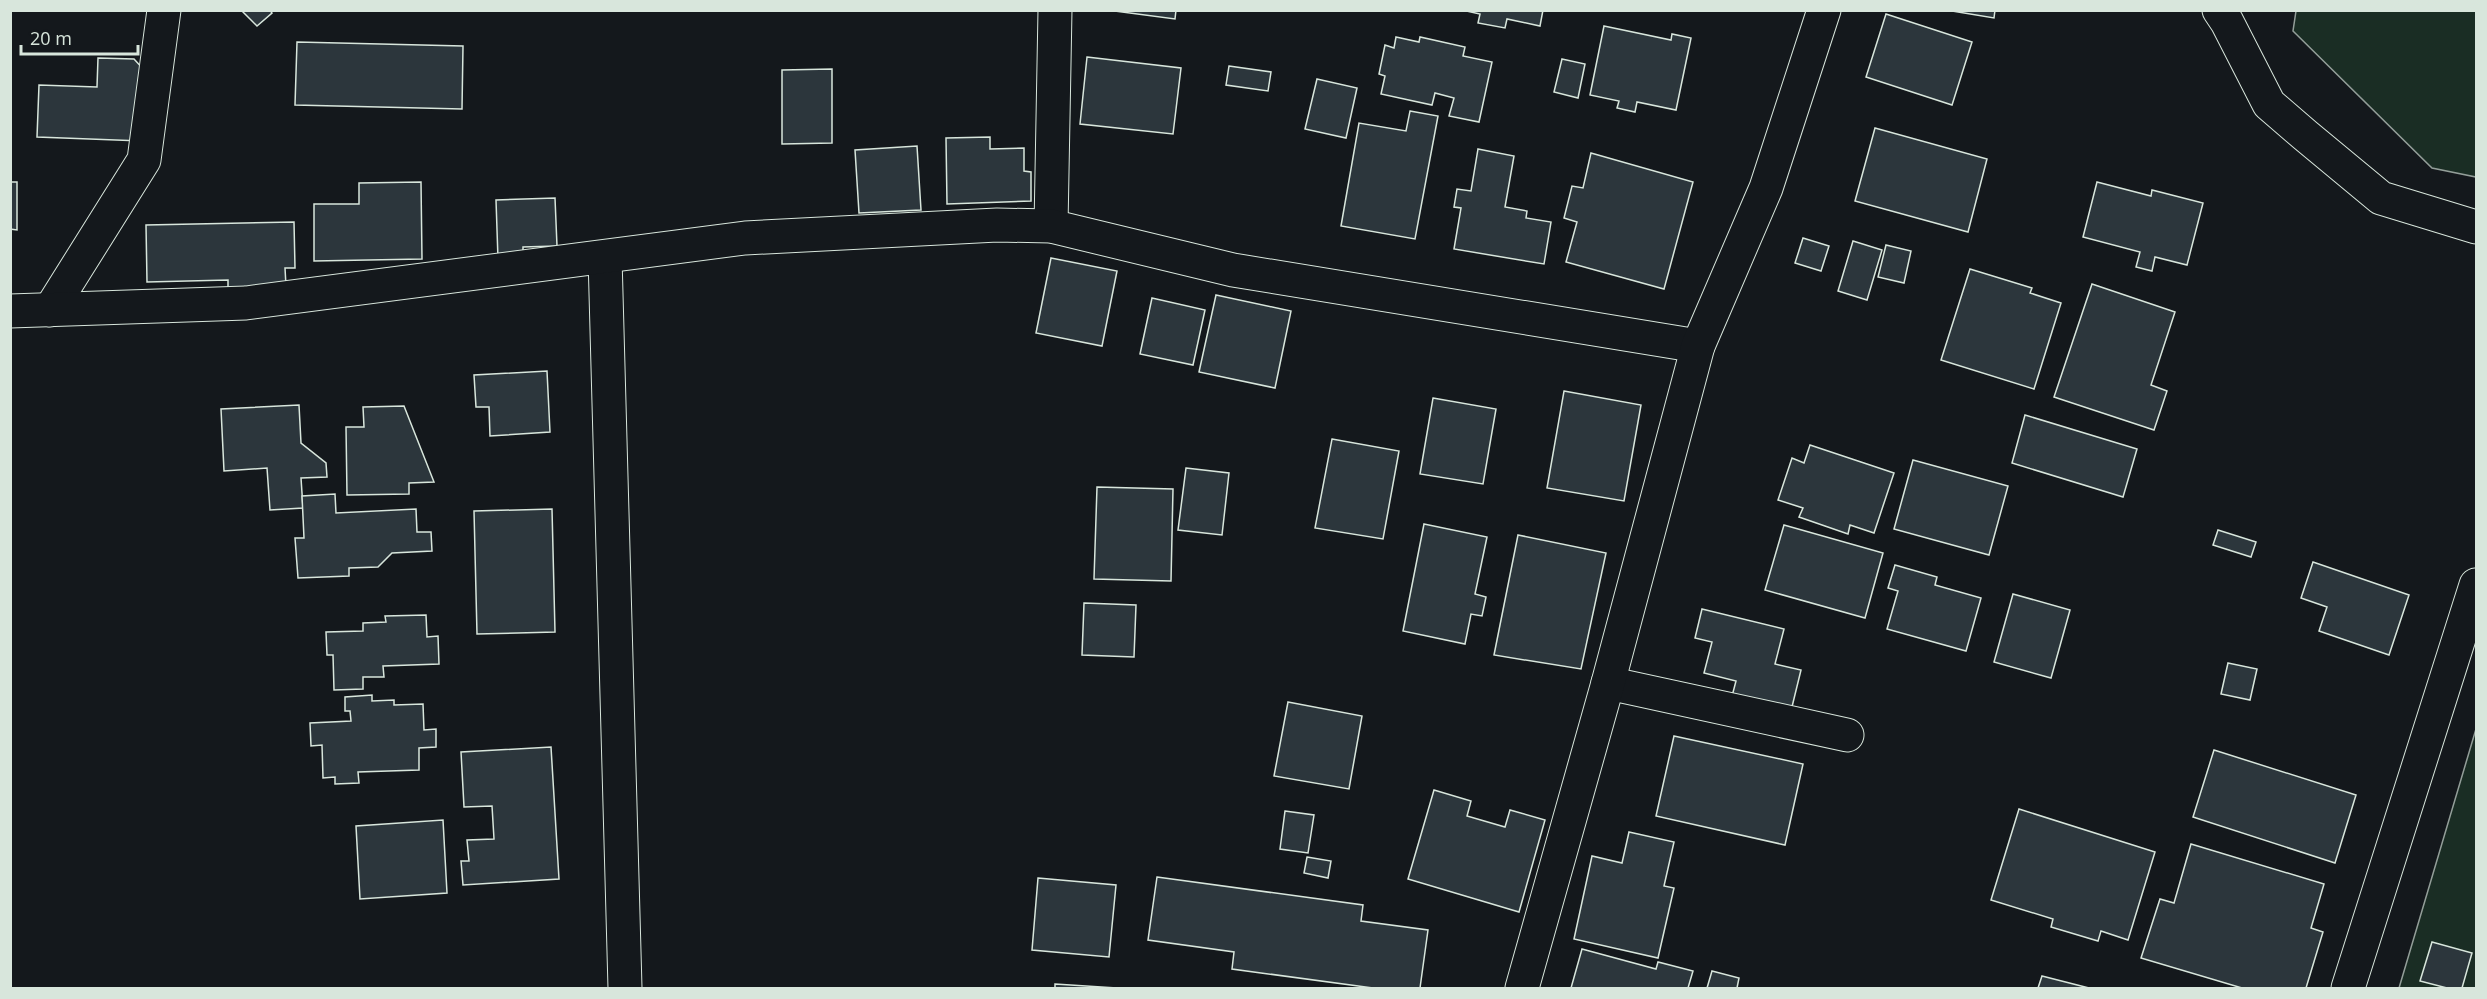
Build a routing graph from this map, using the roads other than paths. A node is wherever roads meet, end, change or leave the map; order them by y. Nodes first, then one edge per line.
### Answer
1 (164, 10) edge
2 (1055, 10) edge
3 (1824, 10) edge
4 (2219, 10) edge
5 (1051, 226) junction
6 (2476, 227) edge
7 (605, 257) junction
8 (50, 310) junction
9 (10, 311) edge
10 (1698, 346) junction
11 (2476, 585) edge
12 (1608, 683) junction
13 (1847, 735) dead end
14 (626, 988) edge
15 (1522, 988) edge
16 (2348, 988) edge

1 - 8 street
2 - 5 street
3 - 10 street
4 - 6 street
5 - 7 street
5 - 10 street
7 - 8 street
7 - 14 street
8 - 9 street
10 - 12 street
11 - 16 street
12 - 13 street
12 - 15 street

